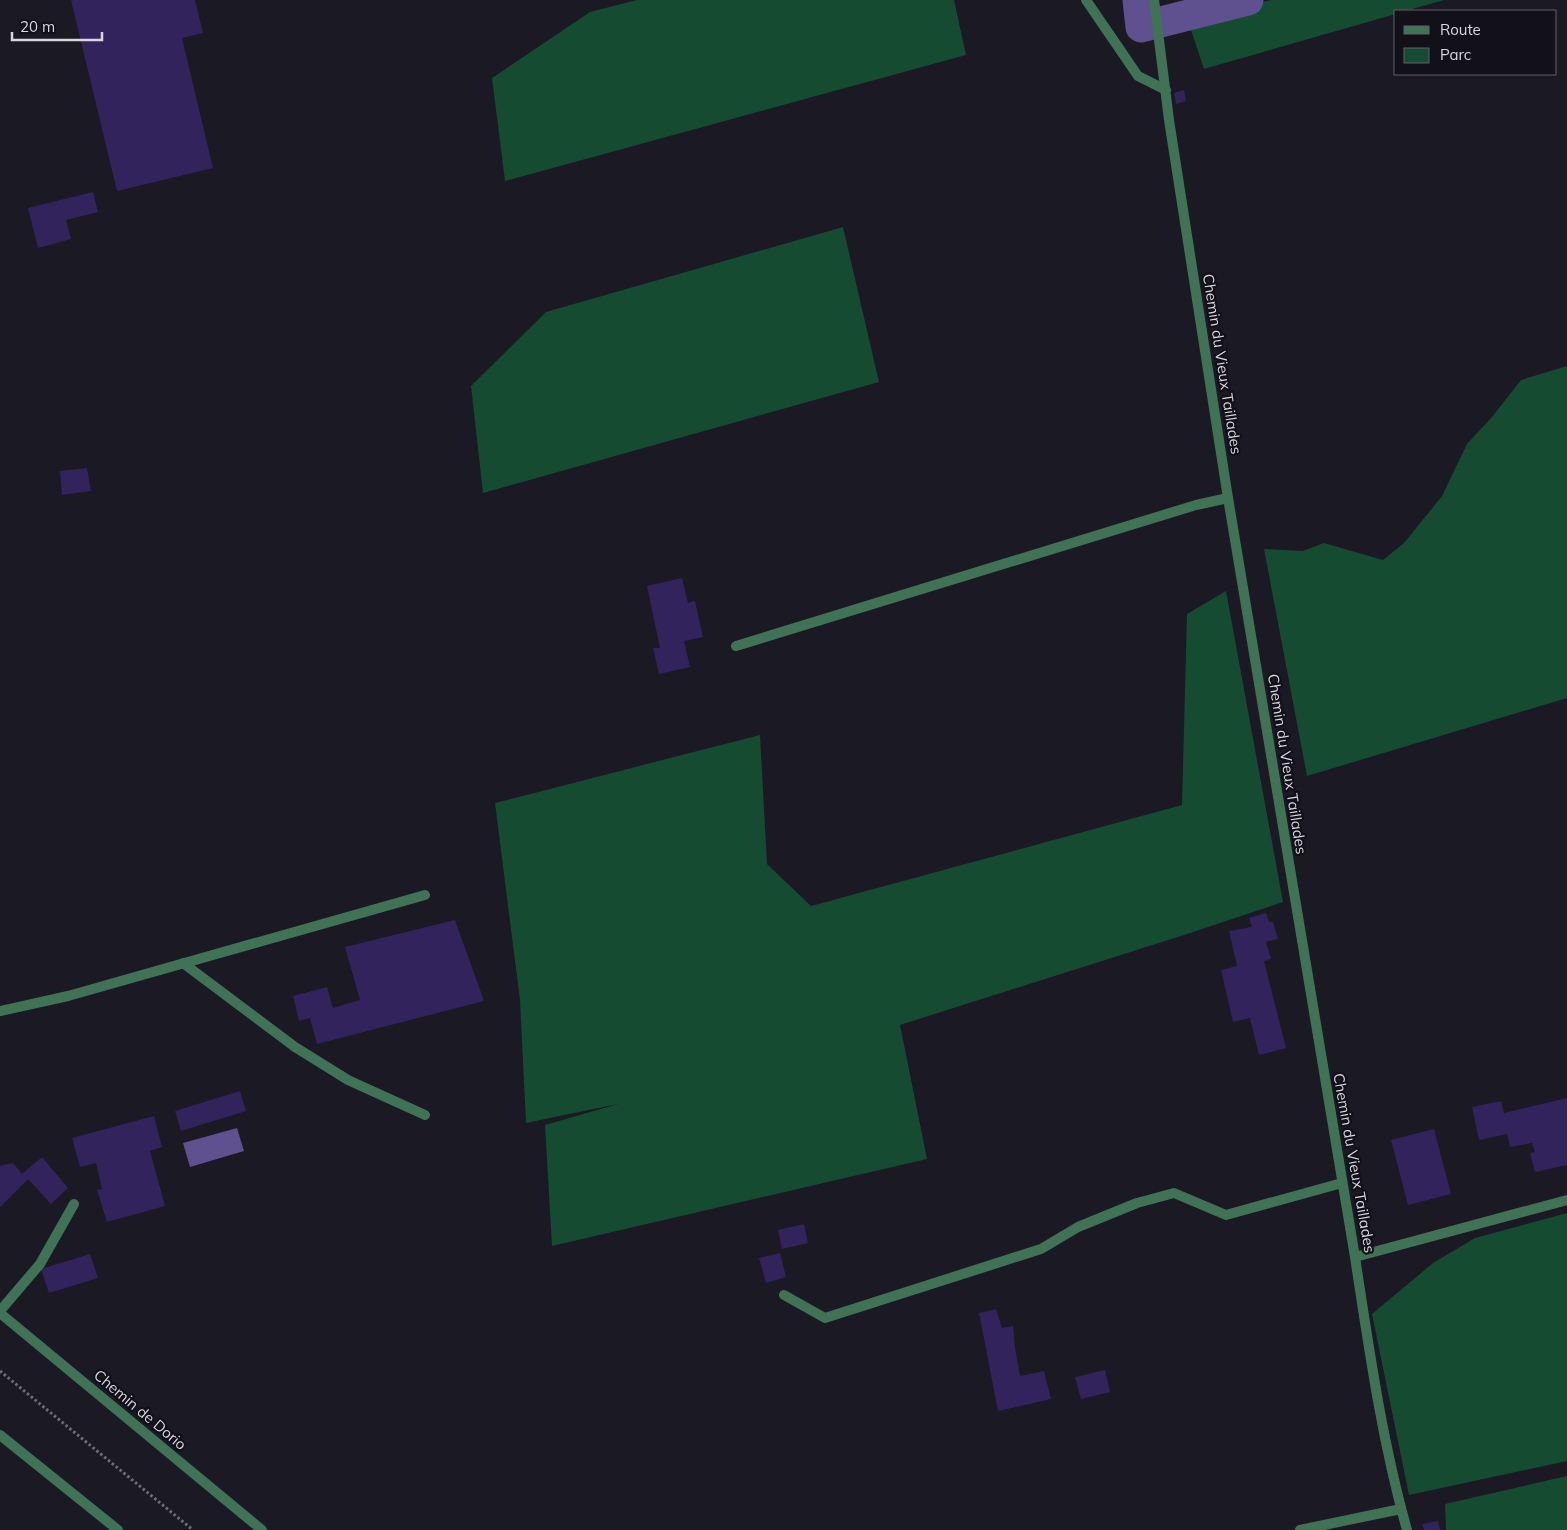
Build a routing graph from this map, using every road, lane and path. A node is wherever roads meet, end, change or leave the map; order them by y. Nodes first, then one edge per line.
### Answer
1 (1086, 0) edge
2 (1154, 0) edge
3 (1166, 90) junction
4 (1228, 498) junction
5 (736, 646) dead end
6 (425, 895) dead end
7 (183, 963) junction
8 (0, 1010) edge
9 (425, 1115) dead end
10 (1342, 1183) junction
11 (1567, 1200) edge
12 (74, 1204) dead end
13 (1355, 1257) junction
14 (784, 1295) dead end
15 (0, 1312) edge
16 (0, 1371) edge
17 (0, 1435) edge
18 (1401, 1509) junction
19 (1341, 1526) edge
20 (118, 1530) edge
21 (193, 1530) edge
22 (262, 1530) edge
23 (1300, 1530) edge
24 (1407, 1530) edge

1 - 3 street
2 - 3 street, Chemin du Vieux Taillades
3 - 4 street, Chemin du Vieux Taillades
4 - 5 street
4 - 10 street, Chemin du Vieux Taillades
6 - 7 street
7 - 8 street
7 - 9 street
10 - 13 street, Chemin du Vieux Taillades
10 - 14 street
11 - 13 street
12 - 15 street
13 - 18 street, Chemin du Vieux Taillades
15 - 22 street, Chemin de Dorio
16 - 21 path
17 - 20 street
18 - 19 street
18 - 24 street, Chemin du Vieux Taillades
19 - 23 street

